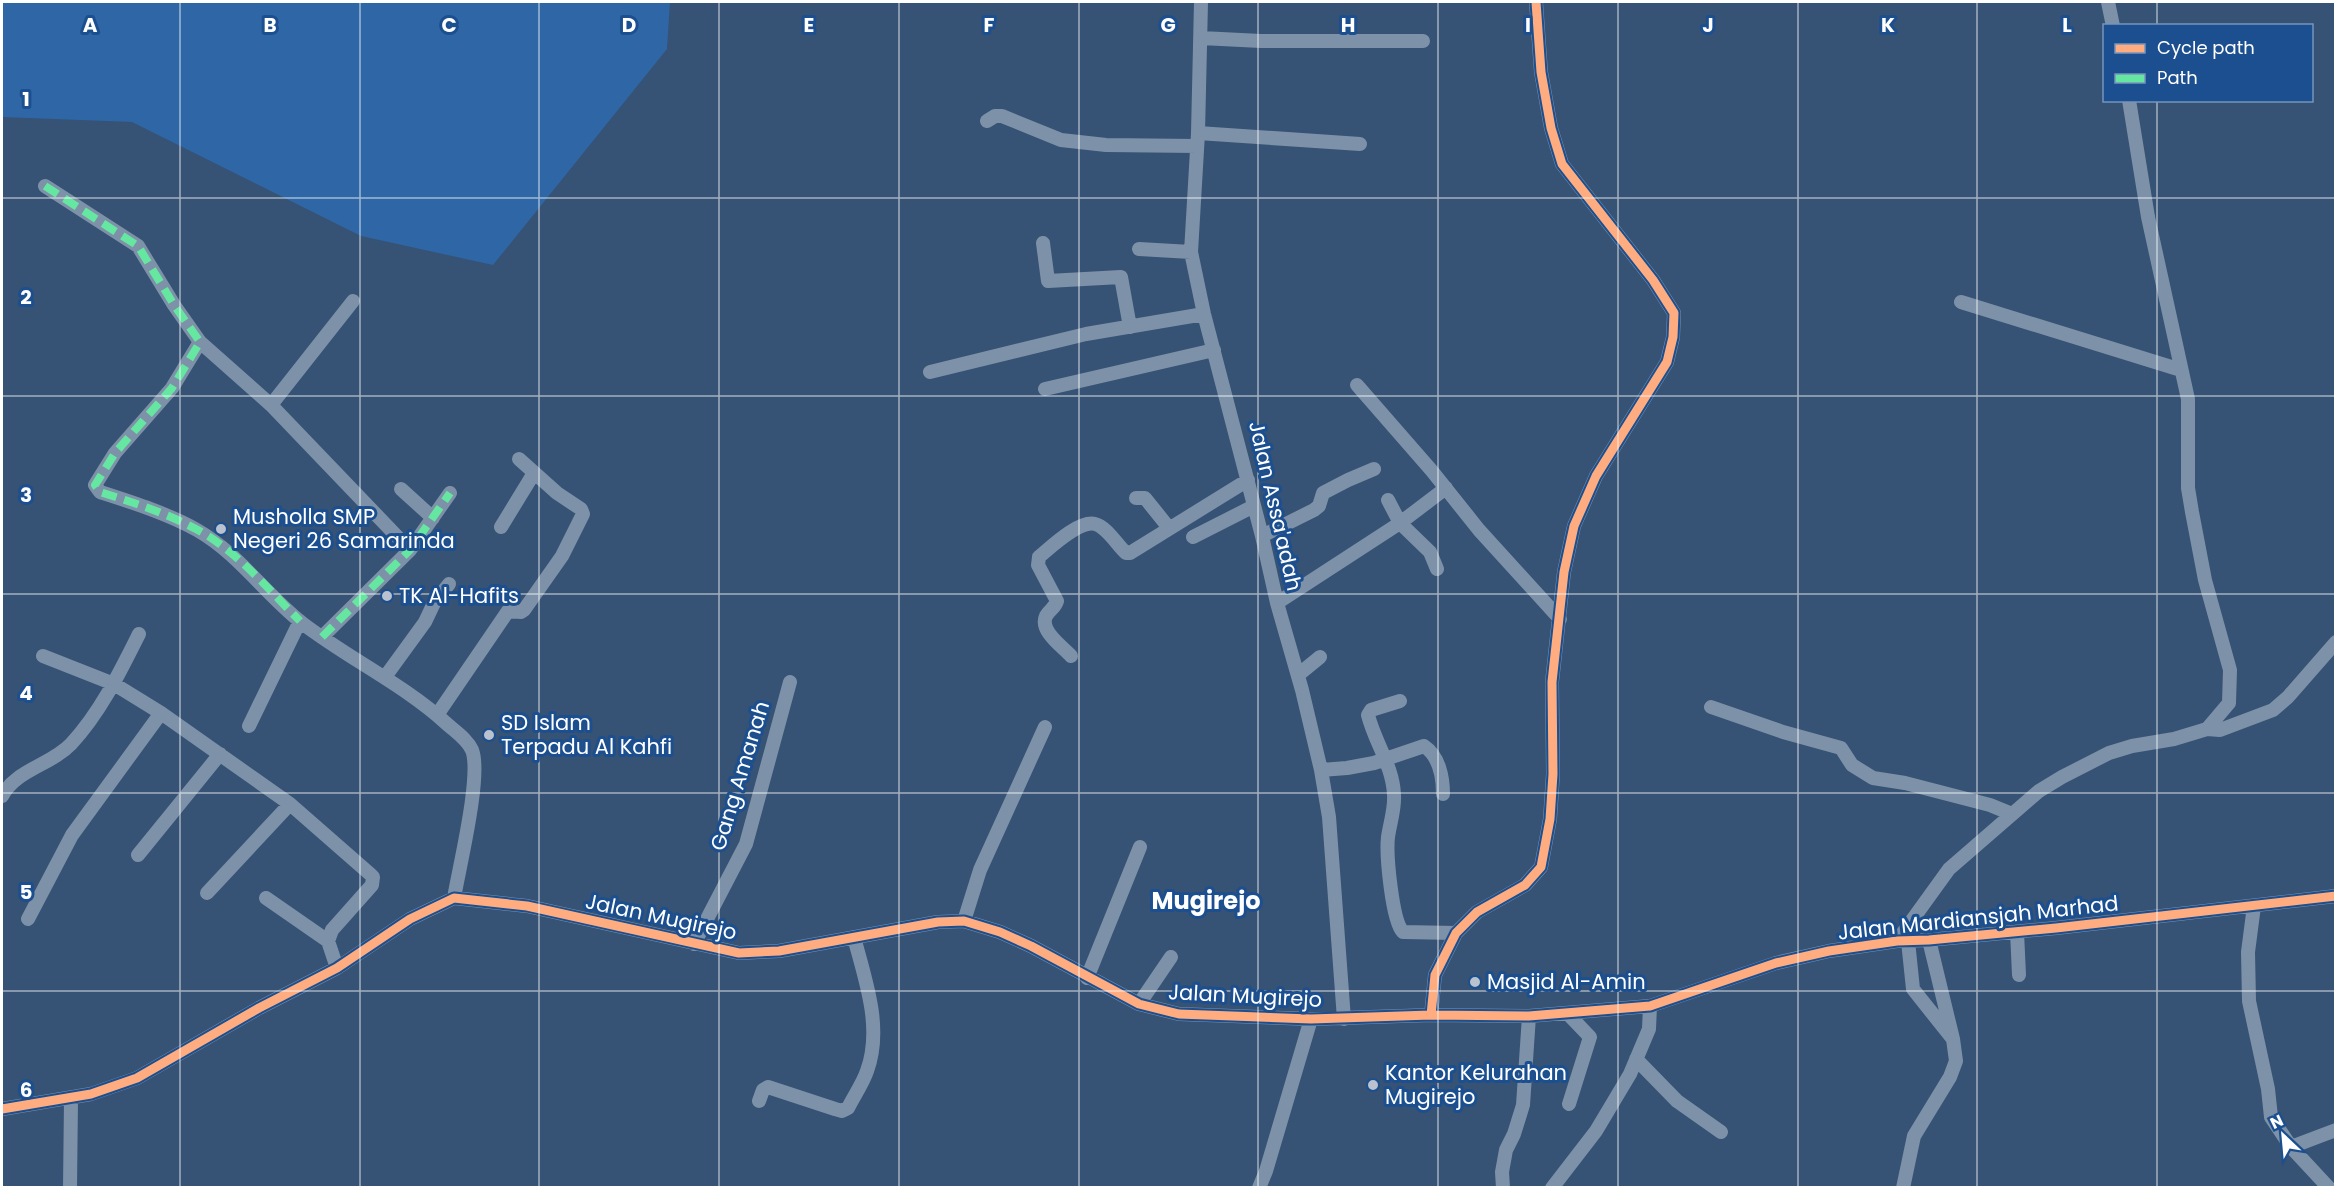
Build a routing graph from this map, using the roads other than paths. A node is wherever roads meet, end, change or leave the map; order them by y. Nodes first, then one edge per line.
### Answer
1 (1201, 2) edge
2 (1536, 2) edge
3 (2108, 2) edge
4 (2113, 24) edge
5 (1201, 38) junction
6 (1423, 41) dead end
7 (2129, 102) edge
8 (987, 121) dead end
9 (1197, 140) junction
10 (1360, 144) dead end
11 (45, 186) dead end
12 (1043, 243) dead end
13 (1139, 249) dead end
14 (1191, 252) junction
15 (353, 300) dead end
16 (1961, 302) dead end
17 (1204, 314) junction
18 (1130, 327) junction
19 (200, 342) junction
20 (1214, 350) junction
21 (2181, 370) junction
22 (930, 372) dead end
23 (1357, 386) dead end
24 (1045, 388) dead end
25 (272, 405) junction
26 (519, 459) dead end
27 (1374, 469) dead end
28 (534, 473) junction
29 (1248, 480) junction
30 (1446, 488) junction
31 (401, 489) dead end
32 (450, 493) dead end
33 (1136, 498) dead end
34 (1388, 500) dead end
35 (1254, 506) junction
36 (433, 518) junction
37 (1400, 523) junction
38 (501, 527) dead end
39 (1169, 528) junction
40 (1262, 536) junction
41 (1193, 537) dead end
42 (411, 550) junction
43 (1437, 568) dead end
44 (448, 584) dead end
45 (1277, 603) junction
46 (1560, 620) junction
47 (300, 621) junction
48 (139, 634) dead end
49 (322, 637) junction
50 (2336, 642) edge
51 (43, 656) dead end
52 (1071, 656) dead end
53 (1320, 657) dead end
54 (1298, 675) junction
55 (385, 677) junction
56 (790, 682) dead end
57 (114, 684) junction
58 (1400, 701) dead end
59 (1711, 707) dead end
60 (161, 713) junction
61 (437, 715) junction
62 (249, 726) dead end
63 (1045, 727) dead end
64 (2207, 729) junction
65 (220, 754) junction
66 (1385, 759) junction
67 (1321, 770) junction
68 (2, 794) edge
69 (1443, 794) dead end
70 (290, 804) junction
71 (2012, 814) junction
72 (1140, 847) dead end
73 (138, 855) dead end
74 (207, 893) dead end
75 (2336, 896) edge
76 (266, 898) dead end
77 (454, 898) junction
78 (2254, 906) junction
79 (28, 919) dead end
80 (964, 921) junction
81 (2017, 932) junction
82 (1456, 933) junction
83 (854, 937) junction
84 (1929, 940) junction
85 (328, 941) junction
86 (1903, 941) junction
87 (694, 944) junction
88 (1171, 957) dead end
89 (337, 968) junction
90 (2019, 975) dead end
91 (1087, 978) junction
92 (1139, 1004) junction
93 (1650, 1006) junction
94 (1567, 1013) junction
95 (1431, 1016) junction
96 (1529, 1016) junction
97 (1311, 1019) junction
98 (1344, 1019) junction
99 (1953, 1039) junction
100 (1636, 1059) junction
101 (71, 1099) junction
102 (759, 1101) dead end
103 (1569, 1104) dead end
104 (2, 1109) edge
105 (2336, 1130) edge
106 (1721, 1132) dead end
107 (2291, 1147) junction
108 (70, 1188) edge
109 (1259, 1188) edge
110 (1503, 1188) edge
111 (1552, 1188) edge
112 (1903, 1188) edge
113 (2328, 1188) edge

1 - 5 street, Jalan Assa'adah
2 - 46 street
3 - 4 street
5 - 6 street
5 - 9 street, Jalan Assa'adah
7 - 21 street
8 - 9 street
9 - 10 street
9 - 14 street, Jalan Assa'adah
11 - 19 street
12 - 18 street
13 - 14 street
14 - 17 street, Jalan Assa'adah
15 - 25 street
16 - 21 street
17 - 18 street
17 - 20 street, Jalan Assa'adah
18 - 22 street
19 - 25 street
19 - 47 street
20 - 24 street
20 - 29 street, Jalan Assa'adah
21 - 64 street
23 - 30 street
25 - 42 street
26 - 28 street
27 - 40 street
28 - 38 street
28 - 61 street
29 - 35 street, Jalan Assa'adah
29 - 39 street
30 - 37 street
30 - 46 street
31 - 36 street
32 - 36 street
33 - 39 street
34 - 37 street
35 - 40 street, Jalan Assa'adah
35 - 41 street
36 - 42 street
37 - 43 street
37 - 45 street
39 - 52 street
40 - 45 street, Jalan Assa'adah
42 - 49 street
44 - 55 street
45 - 54 street, Jalan Assa'adah
46 - 82 street
47 - 49 street
47 - 62 street
48 - 57 street
49 - 55 street
50 - 64 street
51 - 57 street
53 - 54 street
54 - 67 street, Jalan Assa'adah
55 - 61 street
56 - 87 street, Gang Amanah
57 - 60 street
57 - 68 street
58 - 66 street
59 - 71 street
60 - 65 street
60 - 79 street
61 - 77 street
63 - 80 street
64 - 71 street
65 - 70 street
65 - 73 street
66 - 67 street
66 - 69 street
66 - 82 street
67 - 98 street, Jalan Assa'adah
70 - 74 street
70 - 85 street
71 - 86 street
72 - 91 street
75 - 78 street, Jalan Mardiansjah Marhad
76 - 85 street
77 - 87 street, Jalan Mugirejo
77 - 89 street
78 - 81 street, Jalan Mardiansjah Marhad
78 - 107 street
80 - 83 street, Jalan Mugirejo
80 - 91 street, Jalan Mugirejo
81 - 84 street, Jalan Mardiansjah Marhad
81 - 90 street
82 - 95 street
83 - 87 street, Jalan Mugirejo
83 - 102 street
84 - 86 street, Jalan Mardiansjah Marhad
84 - 99 street
85 - 89 street
86 - 93 street, Jalan Mardiansjah Marhad
86 - 99 street
88 - 92 street
89 - 101 street
91 - 92 street, Jalan Mugirejo
92 - 97 street, Jalan Mugirejo
93 - 94 street, Jalan Mardiansjah Marhad
93 - 100 street
94 - 96 street, Jalan Mardiansjah Marhad
94 - 103 street
95 - 96 street, Jalan Mardiansjah Marhad
95 - 98 street, Jalan Mardiansjah Marhad
96 - 110 street
97 - 98 street, Jalan Mugirejo
97 - 109 street
99 - 112 street
100 - 106 street
100 - 111 street
101 - 104 street
101 - 108 street
105 - 107 street
107 - 113 street

